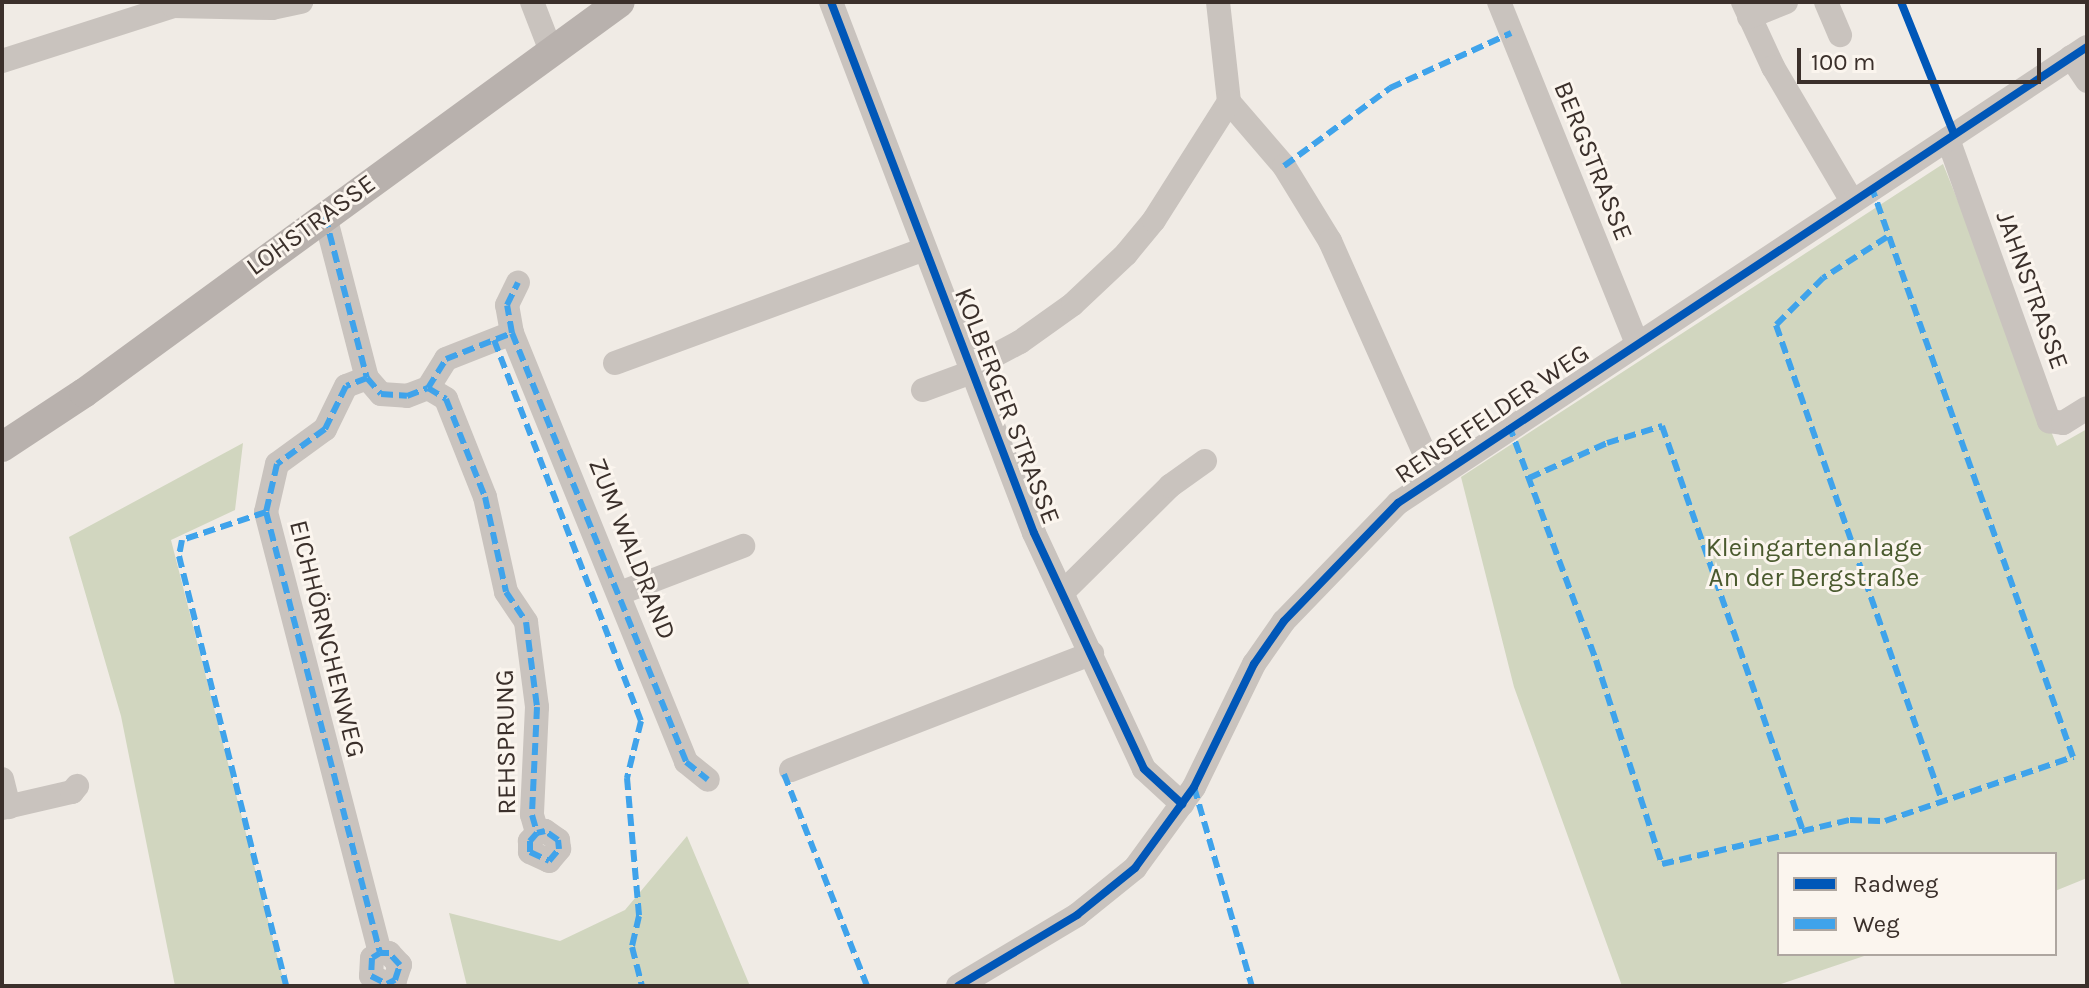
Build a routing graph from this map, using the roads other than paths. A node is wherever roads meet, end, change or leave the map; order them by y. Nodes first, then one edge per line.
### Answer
1 (301, 2) edge
2 (532, 2) edge
3 (620, 2) edge
4 (831, 2) edge
5 (1218, 2) edge
6 (1499, 2) edge
7 (1786, 2) edge
8 (1826, 2) edge
9 (136, 9) edge
10 (1746, 9) edge
11 (1840, 35) dead end
12 (551, 51) junction
13 (2079, 52) edge
14 (2, 61) edge
15 (2087, 81) edge
16 (1229, 102) junction
17 (1948, 139) junction
18 (1852, 201) junction
19 (325, 216) junction
20 (925, 249) junction
21 (518, 282) dead end
22 (512, 333) junction
23 (1636, 341) junction
24 (615, 363) dead end
25 (971, 370) junction
26 (367, 378) junction
27 (428, 388) junction
28 (923, 390) dead end
29 (2087, 408) edge
30 (2, 447) edge
31 (1205, 461) dead end
32 (1434, 475) junction
33 (743, 546) dead end
34 (1063, 592) junction
35 (620, 593) junction
36 (1092, 653) junction
37 (791, 770) dead end
38 (2, 779) edge
39 (708, 780) dead end
40 (77, 786) dead end
41 (1182, 804) junction
42 (6, 808) edge
43 (537, 833) dead end
44 (380, 953) dead end
45 (958, 986) edge

1 - 9 street
2 - 12 street
3 - 12 main road, LOHSTRASSE
4 - 20 street, KOLBERGER STRASSE
5 - 16 street
6 - 23 street, BERGSTRASSE
7 - 10 street
8 - 11 street
9 - 14 street
10 - 18 street
12 - 19 main road, LOHSTRASSE
13 - 15 street
13 - 17 street, RENSEFELDER WEG
16 - 25 street
16 - 32 street
17 - 18 street, RENSEFELDER WEG
17 - 29 street, JAHNSTRASSE
18 - 23 street, RENSEFELDER WEG
19 - 26 street
19 - 30 main road, LOHSTRASSE
20 - 24 street
20 - 25 street, KOLBERGER STRASSE
21 - 22 street, ZUM WALDRAND
22 - 27 street
22 - 35 street, ZUM WALDRAND
23 - 32 street, RENSEFELDER WEG
25 - 28 street
25 - 34 street, KOLBERGER STRASSE
26 - 27 street
26 - 44 street, EICHHÖRNCHENWEG
27 - 43 street, REHSPRUNG
31 - 34 street
32 - 41 street, RENSEFELDER WEG
33 - 35 street
34 - 36 street, KOLBERGER STRASSE
35 - 39 street, ZUM WALDRAND
36 - 37 street
36 - 41 street, KOLBERGER STRASSE
38 - 42 street
40 - 42 street
41 - 45 street, RENSEFELDER WEG

